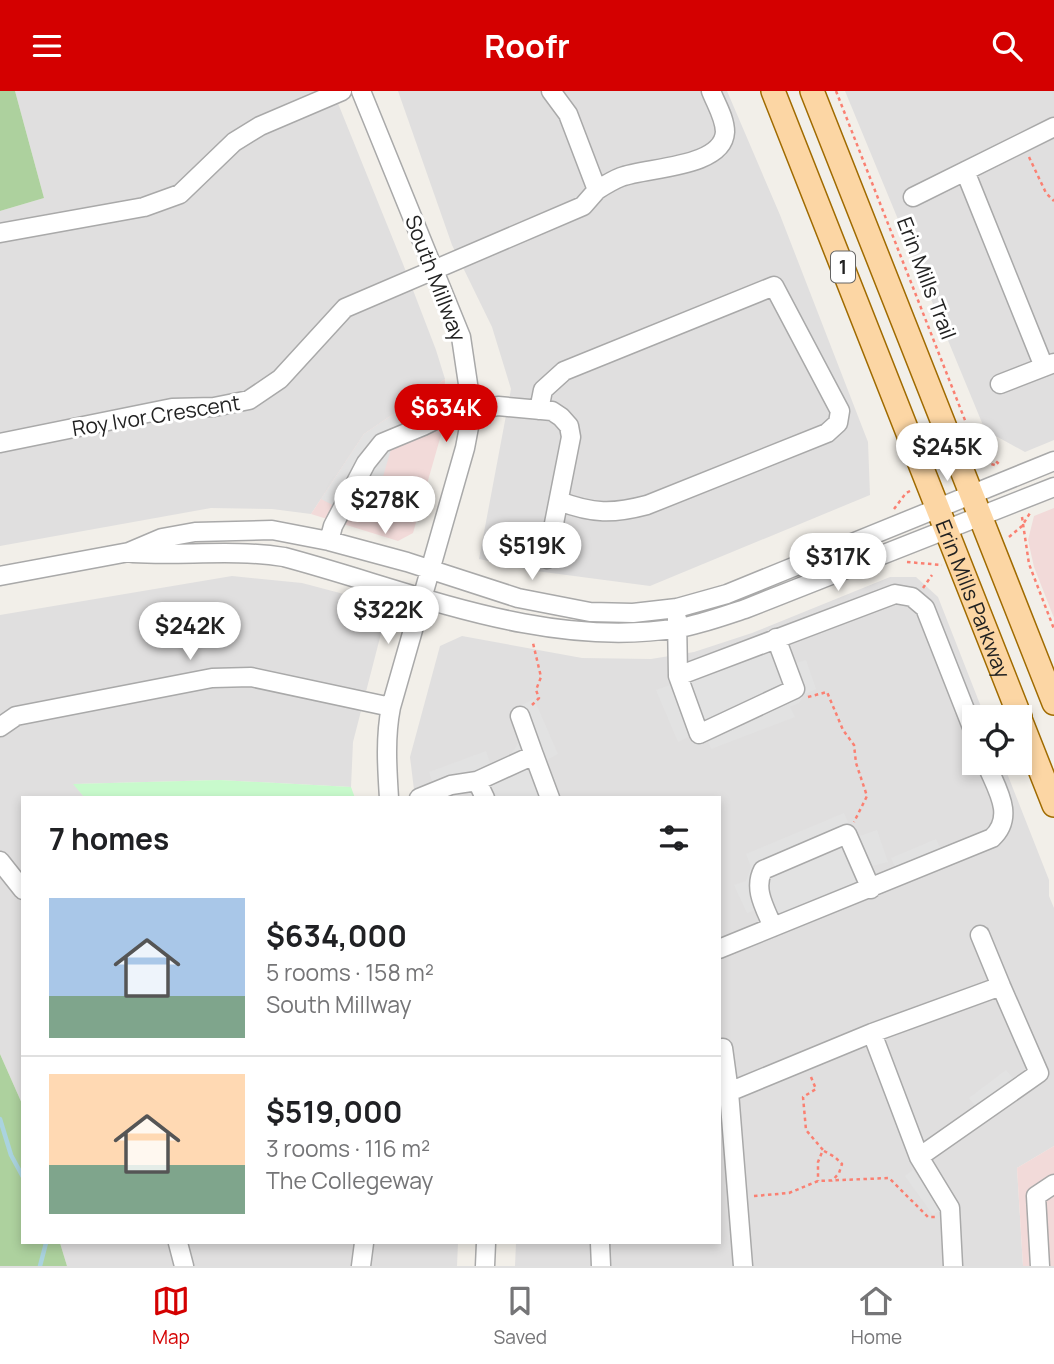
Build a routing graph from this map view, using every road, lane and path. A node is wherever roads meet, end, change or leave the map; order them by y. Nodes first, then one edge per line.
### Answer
1 (342, 91) edge
2 (361, 91) edge
3 (551, 91) edge
4 (711, 91) edge
5 (773, 91) edge
6 (812, 91) edge
7 (836, 91) edge
8 (1054, 127) edge
9 (1022, 142) junction
10 (965, 171) junction
11 (597, 190) junction
12 (913, 197) dead end
13 (1054, 201) edge
14 (0, 233) edge
15 (435, 271) junction
16 (1049, 365) edge
17 (1000, 384) dead end
18 (539, 410) junction
19 (472, 411) junction
20 (0, 443) edge
21 (1054, 461) edge
22 (1003, 467) dead end
23 (1054, 487) edge
24 (905, 493) dead end
25 (972, 494) junction
26 (559, 501) junction
27 (937, 508) junction
28 (890, 514) dead end
29 (981, 517) junction
30 (1022, 526) dead end
31 (946, 530) junction
32 (328, 541) junction
33 (130, 552) junction
34 (547, 559) dead end
35 (429, 570) junction
36 (0, 576) edge
37 (422, 596) junction
38 (677, 608) junction
39 (678, 628) junction
40 (1054, 629) edge
41 (776, 638) junction
42 (533, 643) dead end
43 (678, 676) junction
44 (795, 689) junction
45 (1054, 703) edge
46 (963, 705) edge
47 (1015, 705) edge
48 (391, 707) junction
49 (520, 716) joint
50 (0, 727) edge
51 (1032, 749) edge
52 (534, 755) junction
53 (991, 775) edge
54 (477, 781) junction
55 (389, 796) edge
56 (424, 796) edge
57 (484, 796) edge
58 (549, 796) edge
59 (1054, 805) edge
60 (847, 834) junction
61 (0, 861) edge
62 (21, 887) edge
63 (871, 889) junction
64 (773, 927) junction
65 (980, 935) dead end
66 (721, 948) edge
67 (1001, 986) junction
68 (872, 1033) junction
69 (723, 1048) dead end
70 (805, 1061) junction
71 (1046, 1068) edge
72 (729, 1092) junction
73 (823, 1150) junction
74 (919, 1157) junction
75 (818, 1181) junction
76 (832, 1181) junction
77 (1054, 1184) edge
78 (738, 1197) junction
79 (721, 1199) edge
80 (952, 1216) junction
81 (178, 1244) edge
82 (364, 1244) edge
83 (486, 1244) edge
84 (600, 1244) edge
85 (184, 1266) edge
86 (361, 1266) edge
87 (485, 1266) edge
88 (601, 1266) edge
89 (743, 1266) edge
90 (953, 1266) edge
91 (1040, 1266) edge

1 - 14 street
2 - 15 street, South Millway
3 - 11 street
4 - 11 street, Roy Ivor Crescent
5 - 27 main road, Erin Mills Parkway / 1
6 - 25 main road, Erin Mills Parkway / 1
7 - 22 path, Erin Mills Trail
8 - 9 street
9 - 10 street
9 - 13 path
10 - 12 street
10 - 16 street
11 - 15 street, Roy Ivor Crescent
15 - 19 street, South Millway
15 - 20 street, Roy Ivor Crescent
16 - 17 street
18 - 19 street
18 - 26 street
18 - 26 street
19 - 32 street
19 - 35 street, South Millway
21 - 25 street
23 - 29 street
24 - 28 path
25 - 27 street
25 - 29 main road, Erin Mills Parkway / 1
26 - 34 street
27 - 31 main road, Erin Mills Parkway / 1
27 - 38 street
29 - 31 street
29 - 45 main road, Erin Mills Parkway / 1
30 - 40 path
31 - 39 street
31 - 47 main road, Erin Mills Parkway / 1
32 - 33 street
32 - 35 street
33 - 36 street
33 - 37 street
35 - 37 street, South Millway
35 - 38 street
37 - 39 street
37 - 48 street, South Millway
38 - 39 street
39 - 43 street
41 - 43 street
41 - 44 street
41 - 46 street
42 - 49 path
43 - 44 street
44 - 60 path
48 - 50 street
48 - 55 street, South Millway
49 - 52 street
51 - 59 main road, Erin Mills Parkway / 1
52 - 54 street
52 - 58 street
53 - 63 street
54 - 56 street
54 - 57 street
60 - 63 street
60 - 64 street
61 - 62 street
63 - 64 street
64 - 66 street
65 - 67 street
67 - 68 street
67 - 71 street
68 - 70 street
68 - 74 street
69 - 72 street
70 - 72 street
70 - 73 path
71 - 74 street
72 - 78 street
73 - 75 path
73 - 76 path
74 - 80 street
75 - 76 path
75 - 78 path
76 - 80 path
77 - 91 street
78 - 79 street
78 - 89 street
80 - 90 street
81 - 85 street
82 - 86 street
83 - 87 street
84 - 88 street

